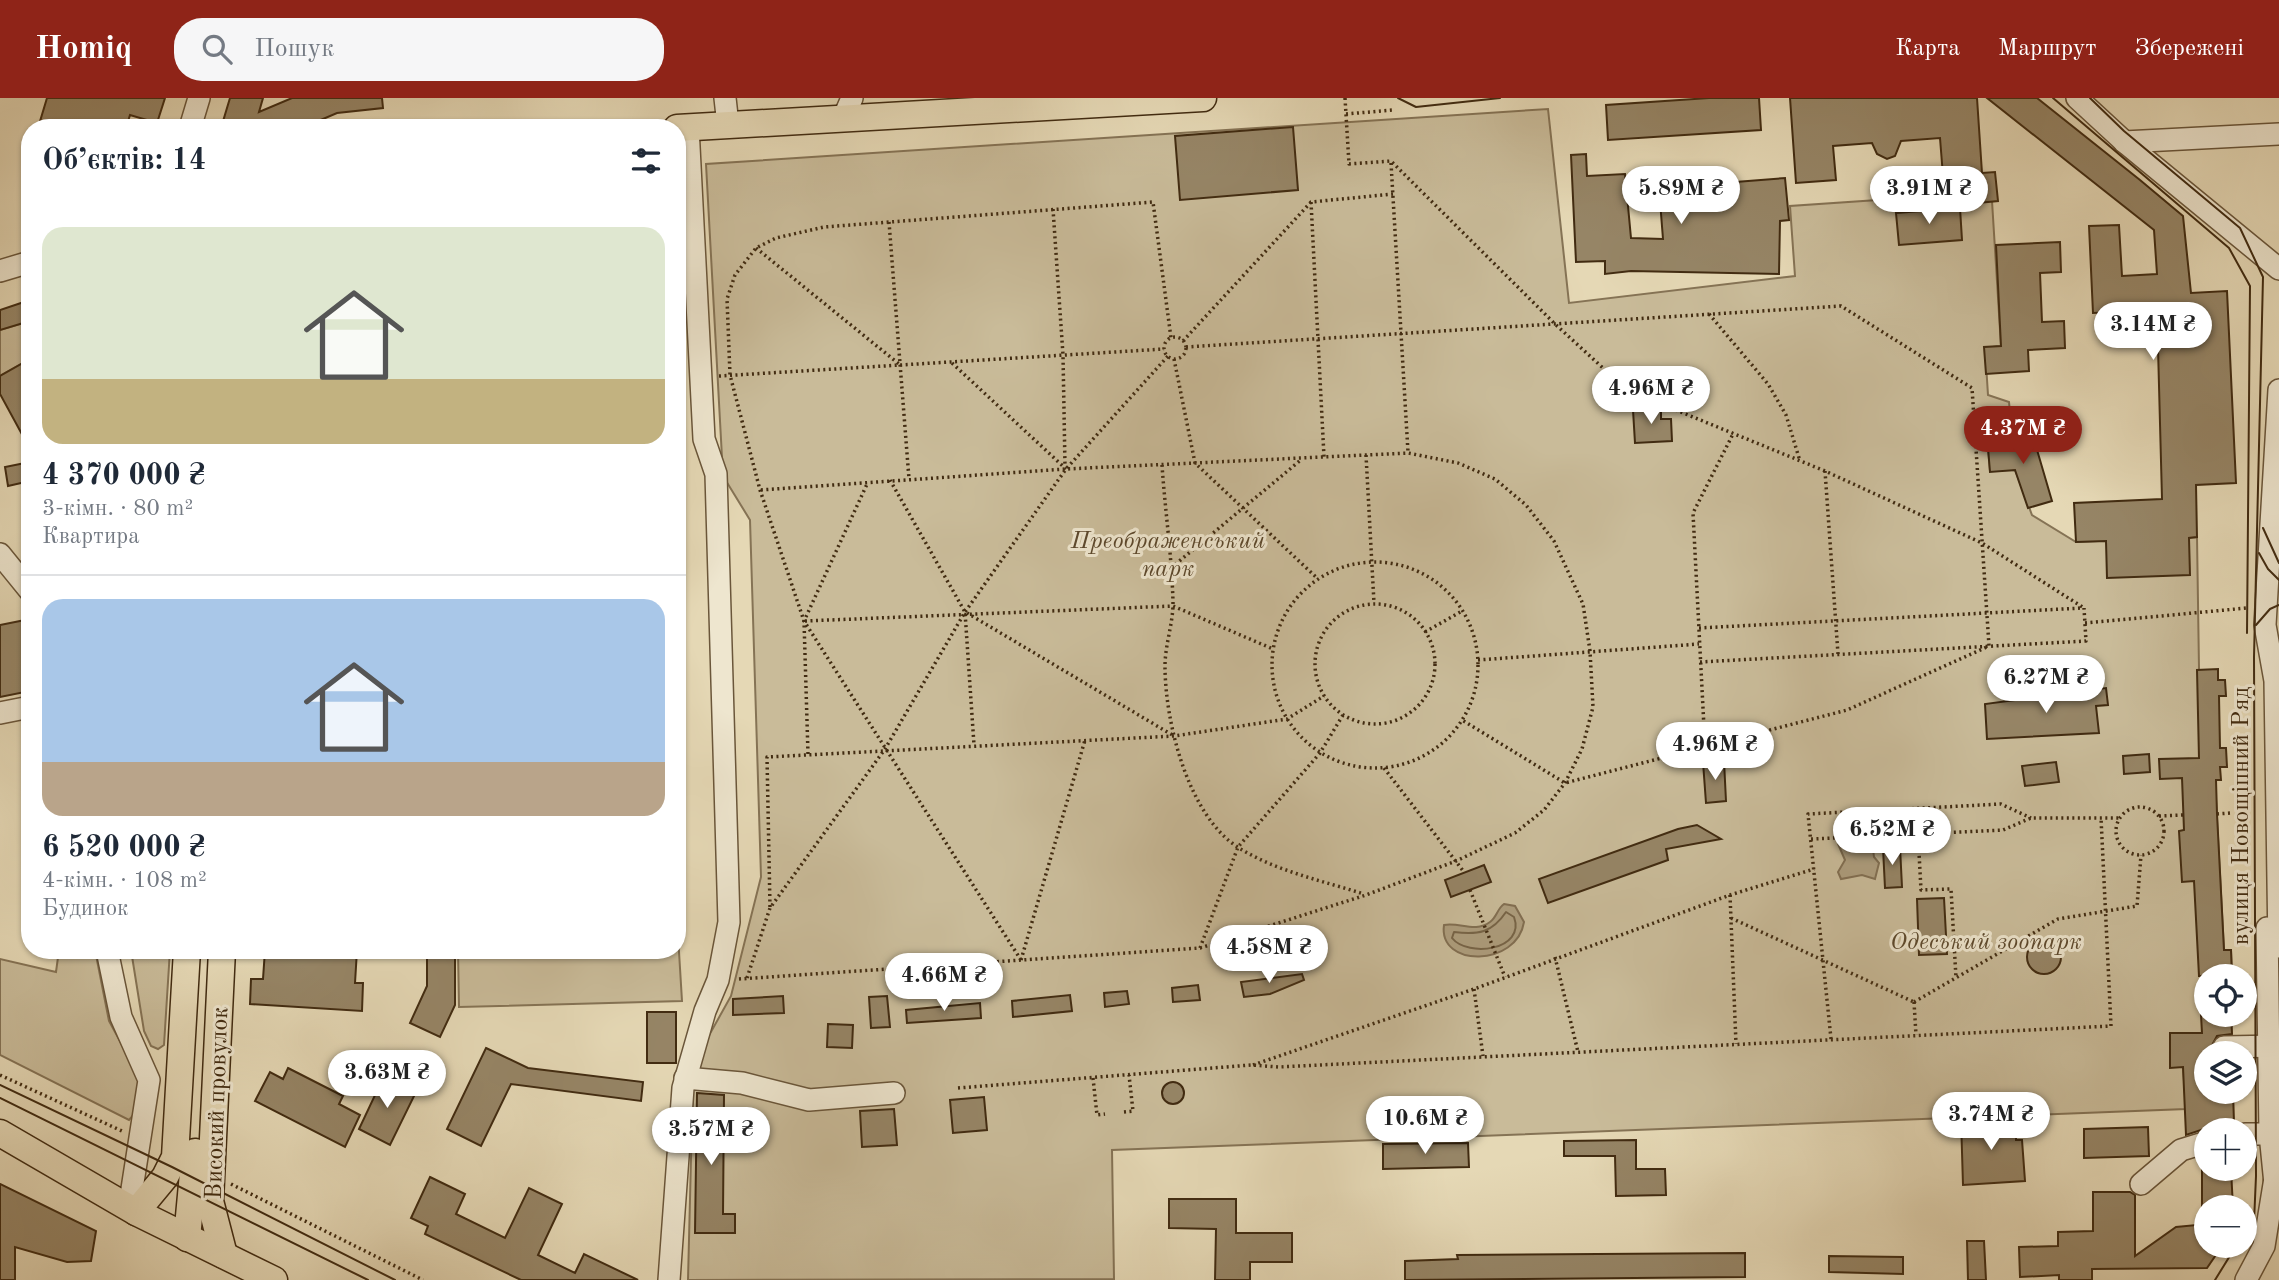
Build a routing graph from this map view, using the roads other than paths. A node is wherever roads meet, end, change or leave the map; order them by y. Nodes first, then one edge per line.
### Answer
1 (199, 98) edge
2 (725, 98) edge
3 (1203, 98) edge
4 (2077, 98) edge
5 (847, 109) edge
6 (193, 119) edge
7 (728, 125) junction
8 (686, 128) edge
9 (2279, 134) edge
10 (2124, 142) junction
11 (686, 172) edge
12 (21, 265) edge
13 (2279, 269) edge
14 (0, 271) edge
15 (2279, 390) edge
16 (0, 554) edge
17 (21, 580) edge
18 (2273, 606) edge
19 (2269, 659) junction
20 (21, 709) edge
21 (0, 713) edge
22 (2278, 826) edge
23 (2279, 947) edge
24 (109, 959) edge
25 (186, 959) edge
26 (205, 959) edge
27 (222, 959) edge
28 (2274, 1046) edge
29 (685, 1078) junction
30 (894, 1093) dead end
31 (0, 1133) edge
32 (2257, 1135) edge
33 (2276, 1137) edge
34 (2194, 1146) edge
35 (2141, 1184) dead end
36 (132, 1210) junction
37 (187, 1238) junction
38 (224, 1255) junction
39 (274, 1280) edge
40 (669, 1280) edge
41 (2246, 1280) edge

1 - 6 street
2 - 7 street
3 - 5 main road
4 - 10 street
5 - 7 main road
7 - 8 main road
9 - 10 street
10 - 13 street
11 - 29 street
12 - 14 street
15 - 18 street, вулиця Новощіпний Ряд
16 - 17 street
18 - 19 street, вулиця Новощіпний Ряд
19 - 22 street, вулиця Новощіпний Ряд
19 - 28 street, вулиця Новощіпний Ряд
20 - 21 street
22 - 23 street, вулиця Новощіпний Ряд
24 - 36 street
25 - 36 main road, Високий провулок
26 - 37 main road, Високий провулок
27 - 38 main road, Високий провулок
28 - 33 street, вулиця Новощіпний Ряд
29 - 30 street
29 - 40 street
31 - 36 main road
32 - 33 street
33 - 41 street, вулиця Новощіпний Ряд
34 - 35 street
36 - 37 main road
37 - 38 main road
38 - 39 main road

